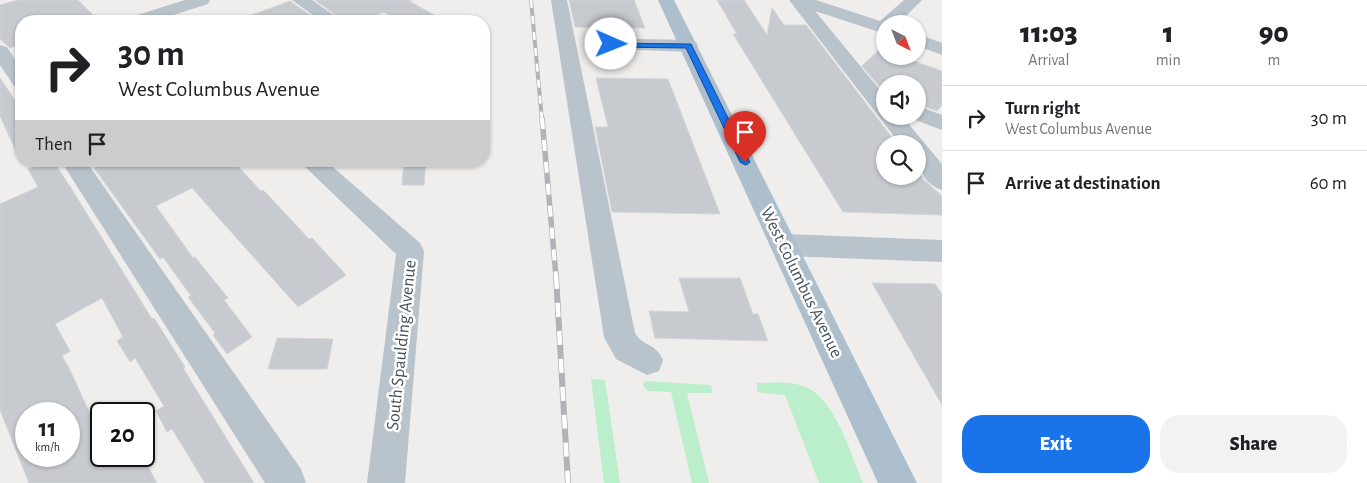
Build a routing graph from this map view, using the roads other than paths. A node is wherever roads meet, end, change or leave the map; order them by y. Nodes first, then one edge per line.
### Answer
1 (202, 0) edge
2 (300, 0) edge
3 (559, 0) edge
4 (666, 0) edge
5 (798, 0) edge
6 (914, 0) edge
7 (150, 15) edge
8 (324, 15) edge
9 (898, 15) edge
10 (876, 24) edge
11 (926, 43) edge
12 (594, 44) dead end
13 (689, 46) junction
14 (942, 49) edge
15 (8, 60) edge
16 (15, 72) edge
17 (876, 96) edge
18 (926, 117) edge
19 (942, 124) edge
20 (897, 125) edge
21 (905, 135) edge
22 (926, 160) edge
23 (78, 167) edge
24 (318, 167) edge
25 (942, 181) edge
26 (785, 245) junction
27 (942, 251) edge
28 (647, 360) dead end
29 (387, 482) edge
30 (287, 483) edge
31 (898, 483) edge

1 - 7 street
2 - 8 street
3 - 28 street
4 - 13 main road, West Columbus Avenue
5 - 10 street
5 - 17 street
6 - 9 street
11 - 14 street
12 - 13 street
13 - 26 main road, West Columbus Avenue
15 - 16 street
18 - 19 street
20 - 21 street
22 - 25 street
23 - 30 street
24 - 29 street, South Spaulding Avenue
26 - 27 street
26 - 31 main road, West Columbus Avenue

